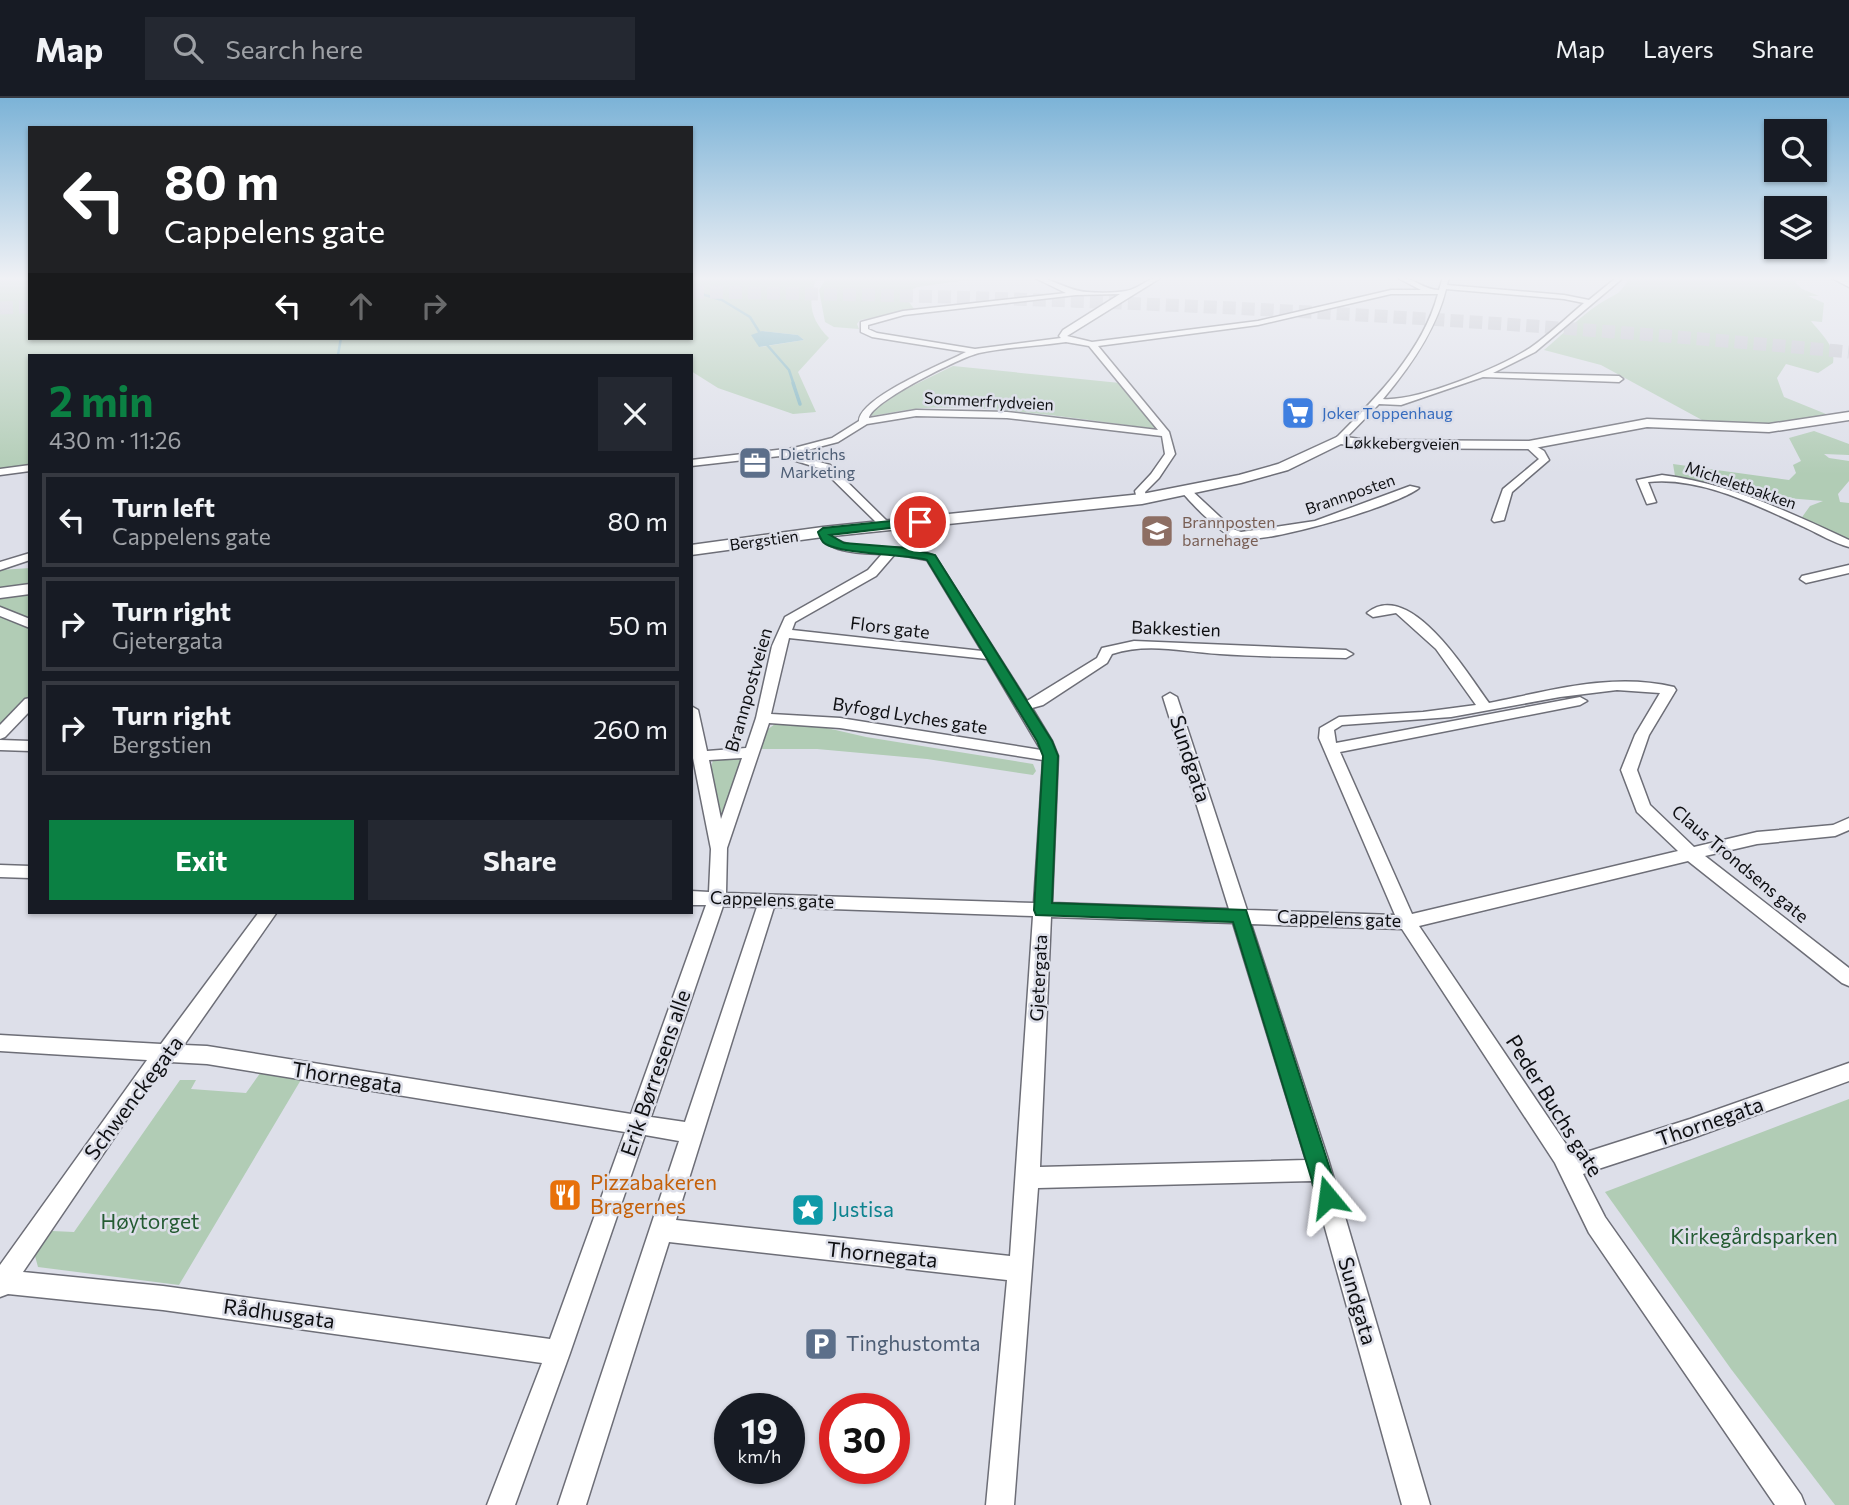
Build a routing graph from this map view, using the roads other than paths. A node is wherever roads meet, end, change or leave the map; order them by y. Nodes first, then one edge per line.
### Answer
1 (923, 343) edge
2 (1044, 343) edge
3 (1083, 343) edge
4 (1103, 343) edge
5 (1417, 343) edge
6 (1541, 343) edge
7 (1092, 344) junction
8 (975, 351) junction
9 (1482, 375) junction
10 (1619, 379) dead end
11 (1377, 401) junction
12 (1849, 416) edge
13 (864, 422) junction
14 (1166, 434) junction
15 (1339, 440) junction
16 (1529, 445) junction
17 (781, 454) junction
18 (693, 463) edge
19 (28, 468) edge
20 (0, 472) edge
21 (1414, 488) dead end
22 (1186, 491) junction
23 (1142, 499) junction
24 (1651, 502) dead end
25 (1498, 520) dead end
26 (920, 522) joint
27 (885, 526) junction
28 (823, 532) junction
29 (1849, 544) edge
30 (693, 550) edge
31 (892, 550) junction
32 (28, 557) edge
33 (0, 566) edge
34 (1849, 569) edge
35 (1806, 579) dead end
36 (28, 589) edge
37 (5, 592) edge
38 (0, 611) edge
39 (1373, 613) dead end
40 (28, 623) edge
41 (783, 633) junction
42 (1346, 654) dead end
43 (994, 656) junction
44 (1635, 685) junction
45 (1170, 697) dead end
46 (28, 704) edge
47 (1024, 706) junction
48 (1484, 706) junction
49 (763, 718) junction
50 (693, 728) edge
51 (0, 734) edge
52 (0, 745) edge
53 (28, 746) edge
54 (1332, 749) junction
55 (752, 752) junction
56 (1051, 756) junction
57 (697, 764) edge
58 (1849, 824) edge
59 (719, 849) junction
60 (1691, 854) junction
61 (0, 871) edge
62 (28, 872) edge
63 (693, 898) edge
64 (717, 899) junction
65 (768, 899) junction
66 (1043, 910) junction
67 (267, 914) edge
68 (1240, 915) junction
69 (1407, 922) junction
70 (1849, 978) edge
71 (0, 1043) edge
72 (165, 1051) junction
73 (1849, 1072) edge
74 (638, 1125) junction
75 (692, 1133) junction
76 (1570, 1168) junction
77 (1320, 1170) junction
78 (1028, 1178) junction
79 (661, 1230) junction
80 (1019, 1269) junction
81 (1, 1282) edge
82 (558, 1353) junction
83 (501, 1505) edge
84 (572, 1505) edge
85 (1000, 1505) edge
86 (1416, 1505) edge
87 (1791, 1505) edge

1 - 8 street
2 - 8 street
3 - 7 street
4 - 7 street
5 - 11 street
6 - 9 street
7 - 14 street
8 - 13 street
9 - 10 street
9 - 11 street
11 - 15 street
12 - 16 main road, Løkkebergveien
13 - 14 street, Sommerfrydveien
13 - 17 street, Sommerfrydveien
14 - 23 street
15 - 16 main road, Løkkebergveien
15 - 22 main road, Løkkebergveien
16 - 25 street
17 - 18 street, Sommerfrydveien
17 - 27 street
19 - 20 street
21 - 22 street, Brannposten
22 - 23 main road, Løkkebergveien
23 - 26 main road, Løkkebergveien
24 - 29 street, Micheletbakken
26 - 27 main road, Bergstien
27 - 28 main road, Bergstien
28 - 30 main road, Bergstien
28 - 31 street, Gjetergata
31 - 41 street, Brannpostveien
31 - 43 street, Gjetergata
32 - 33 street
34 - 35 street
36 - 37 main road
37 - 38 street
38 - 40 street
39 - 48 street
41 - 43 street, Flors gate
41 - 49 street, Brannpostveien
42 - 47 street, Bakkestien
43 - 47 street, Gjetergata
44 - 48 street
44 - 54 street
44 - 60 street, Claus Trondsens gate
45 - 68 street, Sundgata
46 - 51 street
47 - 56 street, Gjetergata
48 - 54 street
49 - 55 street, Brannpostveien
49 - 56 street, Byfogd Lyches gate
50 - 57 street, Erik Børresens alle
52 - 53 street
54 - 69 street, Peder Buchs gate
55 - 57 street
55 - 59 street, Brannpostveien
56 - 66 street, Gjetergata
57 - 59 street, Erik Børresens alle
58 - 60 street, Cappelens gate
59 - 64 street, Erik Børresens alle
60 - 69 street, Cappelens gate
60 - 70 street, Claus Trondsens gate
61 - 62 street
63 - 64 street, Cappelens gate
64 - 65 street, Cappelens gate
64 - 74 street, Erik Børresens alle
65 - 66 street, Cappelens gate
65 - 75 street
66 - 68 street, Cappelens gate
66 - 78 street, Gjetergata
67 - 72 street, Schwenckegata
68 - 69 street, Cappelens gate
68 - 77 street, Sundgata
69 - 76 street, Peder Buchs gate
71 - 72 street, Thornegata
72 - 74 street, Thornegata
72 - 81 street, Schwenckegata
73 - 76 street, Thornegata
74 - 75 street, Thornegata
74 - 82 street, Erik Børresens alle
75 - 79 street
76 - 87 street, Peder Buchs gate
77 - 78 street
77 - 86 street, Sundgata
78 - 80 street, Gjetergata
79 - 80 street, Thornegata
79 - 84 street
80 - 85 street, Gjetergata
81 - 82 street, Rådhusgata
82 - 83 street, Erik Børresens alle

